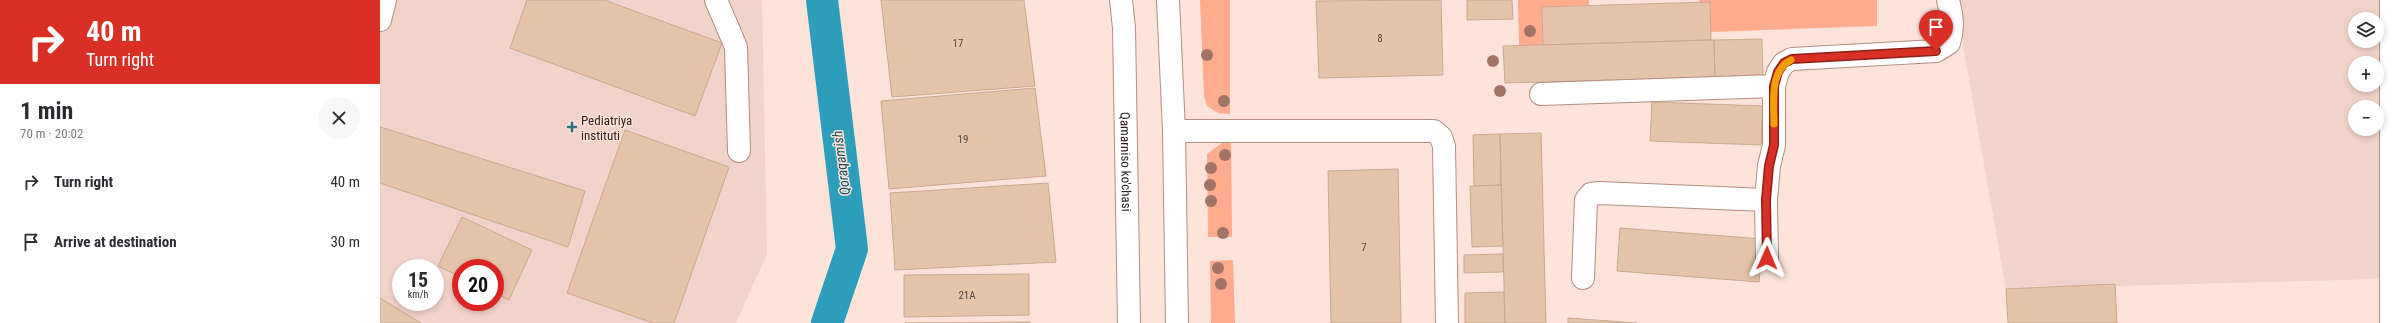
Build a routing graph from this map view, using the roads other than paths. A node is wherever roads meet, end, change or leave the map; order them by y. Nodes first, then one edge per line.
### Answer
1 (385, 0) edge
2 (716, 0) edge
3 (1121, 0) edge
4 (1168, 0) edge
5 (1948, 0) edge
6 (2391, 0) edge
7 (380, 20) edge
8 (1774, 86) junction
9 (1541, 94) dead end
10 (1174, 131) junction
11 (739, 151) dead end
12 (1766, 200) junction
13 (1767, 258) dead end
14 (1583, 278) dead end
15 (1129, 323) edge
16 (1177, 323) edge
17 (1447, 323) edge
18 (2391, 323) edge

1 - 7 main road
2 - 11 main road
3 - 15 main road, Qamarniso ko'chasi
4 - 10 main road
5 - 8 main road
6 - 18 main road
8 - 9 main road
8 - 12 main road
10 - 16 main road
10 - 17 main road
12 - 13 main road
12 - 14 main road

